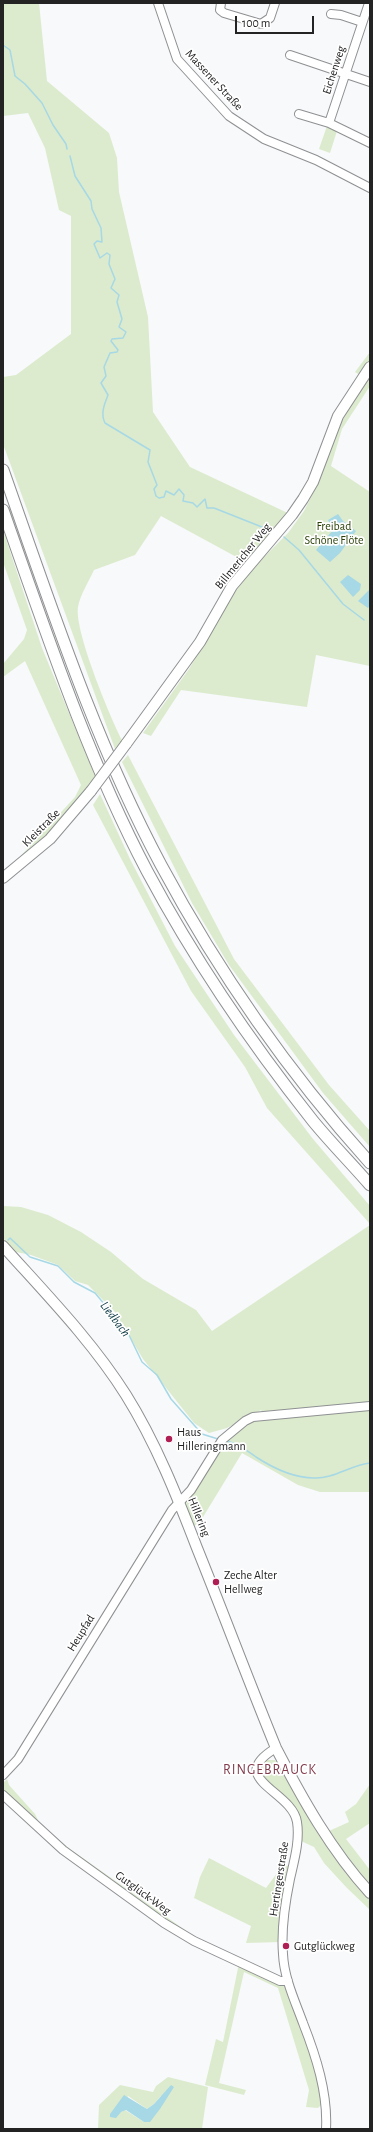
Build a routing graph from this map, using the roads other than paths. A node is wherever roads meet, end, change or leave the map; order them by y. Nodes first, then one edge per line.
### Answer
1 (158, 3) edge
2 (275, 3) edge
3 (369, 3) edge
4 (221, 7) edge
5 (331, 14) dead end
6 (362, 22) junction
7 (290, 55) dead end
8 (345, 73) junction
9 (370, 82) edge
10 (300, 114) dead end
11 (329, 123) junction
12 (370, 143) edge
13 (370, 188) edge
14 (370, 367) edge
15 (3, 470) edge
16 (3, 510) edge
17 (91, 791) joint
18 (3, 878) edge
19 (370, 1164) edge
20 (370, 1185) edge
21 (4, 1248) edge
22 (370, 1406) edge
23 (179, 1502) junction
24 (276, 1748) junction
25 (3, 1776) edge
26 (3, 1795) edge
27 (370, 1893) edge
28 (288, 1981) junction
29 (326, 2129) edge

1 - 13 street, Massener Straße
2 - 4 street
3 - 6 street, Eichenweg
5 - 6 street
6 - 8 street, Eichenweg
7 - 8 street
8 - 9 street
8 - 11 street, Eichenweg
10 - 11 street
11 - 12 street
14 - 17 main road, Billmericher Weg, bridge
15 - 19 highway
16 - 20 highway
17 - 18 main road, Kleistraße
21 - 23 main road, Hillering
22 - 23 street, Heupfad
23 - 24 main road, Hillering
23 - 25 street, Heupfad
24 - 27 main road, Hillering
24 - 28 street, Hertingerstraße
26 - 28 street, Gutglück-Weg
28 - 29 street, Hertingerstraße

